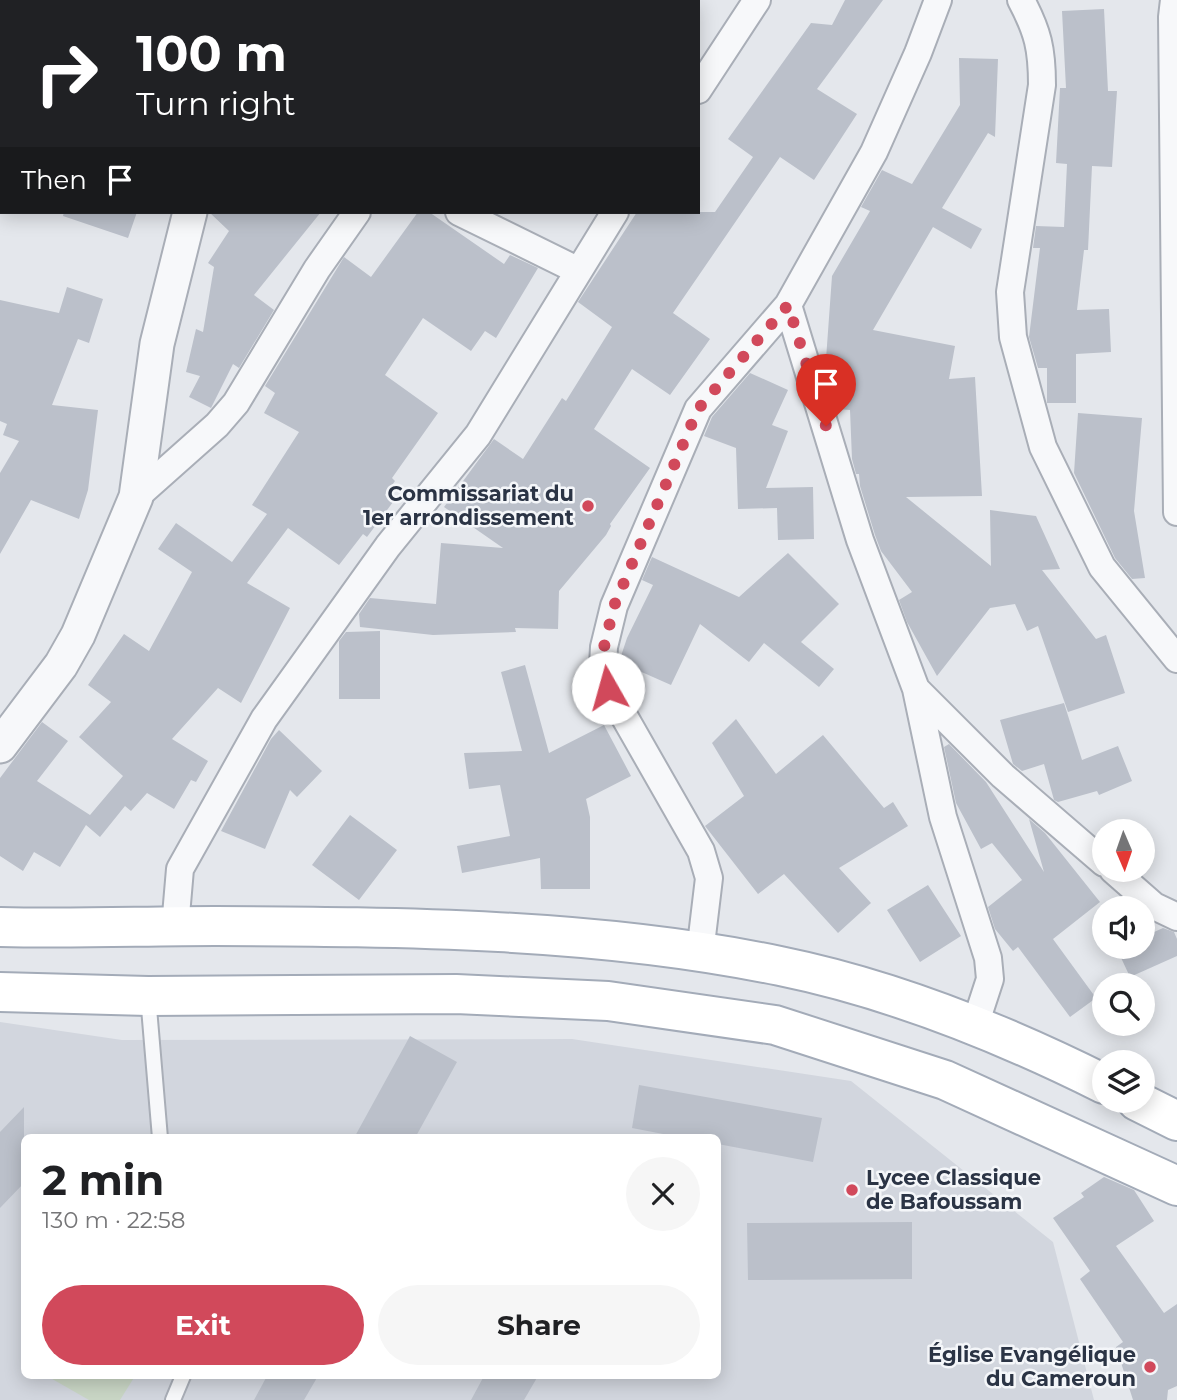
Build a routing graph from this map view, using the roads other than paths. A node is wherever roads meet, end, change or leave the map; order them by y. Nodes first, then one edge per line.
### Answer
1 (757, 0) edge
2 (938, 0) edge
3 (1021, 0) edge
4 (1174, 0) edge
5 (700, 87) edge
6 (190, 214) edge
7 (356, 214) edge
8 (463, 214) edge
9 (614, 214) edge
10 (577, 270) junction
11 (788, 305) junction
12 (136, 497) junction
13 (1177, 512) edge
14 (1177, 659) edge
15 (916, 689) junction
16 (0, 746) edge
17 (1092, 853) edge
18 (1126, 882) edge
19 (1177, 917) edge
20 (0, 927) edge
21 (175, 927) junction
22 (700, 953) junction
23 (0, 992) edge
24 (148, 996) junction
25 (975, 1025) junction
26 (1092, 1079) edge
27 (1155, 1110) edge
28 (1177, 1121) edge
29 (160, 1134) edge
30 (1177, 1186) edge
31 (182, 1379) edge
32 (173, 1400) edge

1 - 5 street
2 - 11 street
3 - 14 street
4 - 13 street
6 - 12 street
7 - 12 street
8 - 10 street
9 - 10 street
10 - 21 street
11 - 15 street
11 - 22 street
12 - 16 street
15 - 17 street
15 - 25 street
18 - 19 street
20 - 21 main road
21 - 22 main road
22 - 25 main road
23 - 24 main road
24 - 29 lane
24 - 30 main road
25 - 26 main road
27 - 28 main road
31 - 32 lane

